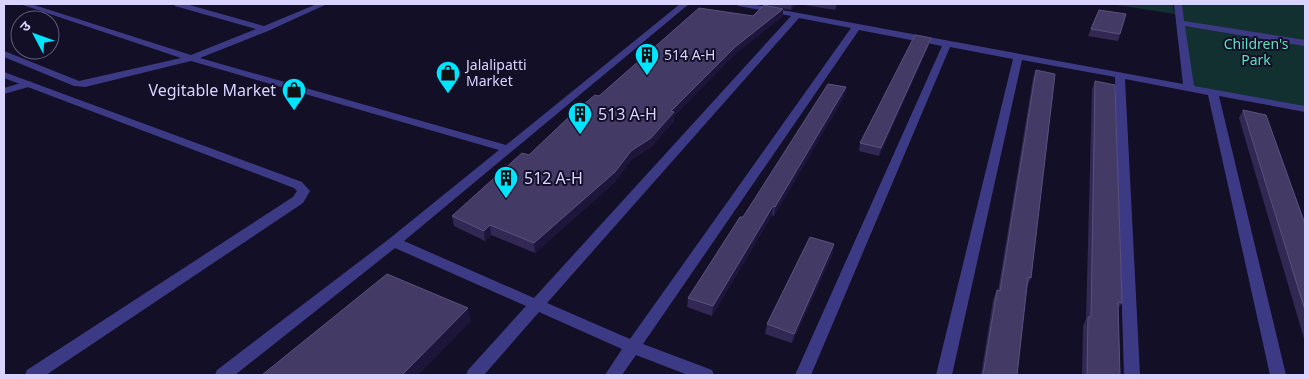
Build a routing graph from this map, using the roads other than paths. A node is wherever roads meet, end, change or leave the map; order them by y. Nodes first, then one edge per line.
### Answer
1 (24, 4) edge
2 (178, 4) edge
3 (298, 4) edge
4 (323, 4) edge
5 (685, 4) edge
6 (739, 4) edge
7 (1178, 4) edge
8 (313, 8) junction
9 (796, 16) junction
10 (1180, 23) junction
11 (856, 27) junction
12 (265, 28) junction
13 (1305, 43) edge
14 (947, 44) junction
15 (4, 54) edge
16 (1018, 57) junction
17 (191, 58) junction
18 (4, 75) edge
19 (1120, 75) junction
20 (28, 84) junction
21 (1189, 88) junction
22 (4, 91) edge
23 (1213, 92) junction
24 (1305, 109) edge
25 (508, 149) junction
26 (394, 242) junction
27 (537, 305) junction
28 (633, 347) junction
29 (33, 375) edge
30 (223, 375) edge
31 (474, 375) edge
32 (613, 375) edge
33 (706, 375) edge
34 (803, 375) edge
35 (944, 375) edge
36 (1132, 375) edge
37 (1278, 375) edge

1 - 17 street
2 - 12 street
3 - 8 street
4 - 8 street
5 - 25 street
6 - 9 street
7 - 10 street
8 - 12 street
9 - 11 street
9 - 27 street
10 - 13 street
10 - 21 street
11 - 14 street
11 - 28 street
12 - 17 street
14 - 16 street
14 - 34 street
15 - 17 street
16 - 19 street
16 - 35 street
17 - 25 street
18 - 20 street
19 - 21 street
19 - 36 street
20 - 22 street
20 - 29 street
21 - 23 street
23 - 24 street
23 - 37 street
25 - 26 street
26 - 27 street
26 - 30 street
27 - 28 street
27 - 31 street
28 - 32 street
28 - 33 street

